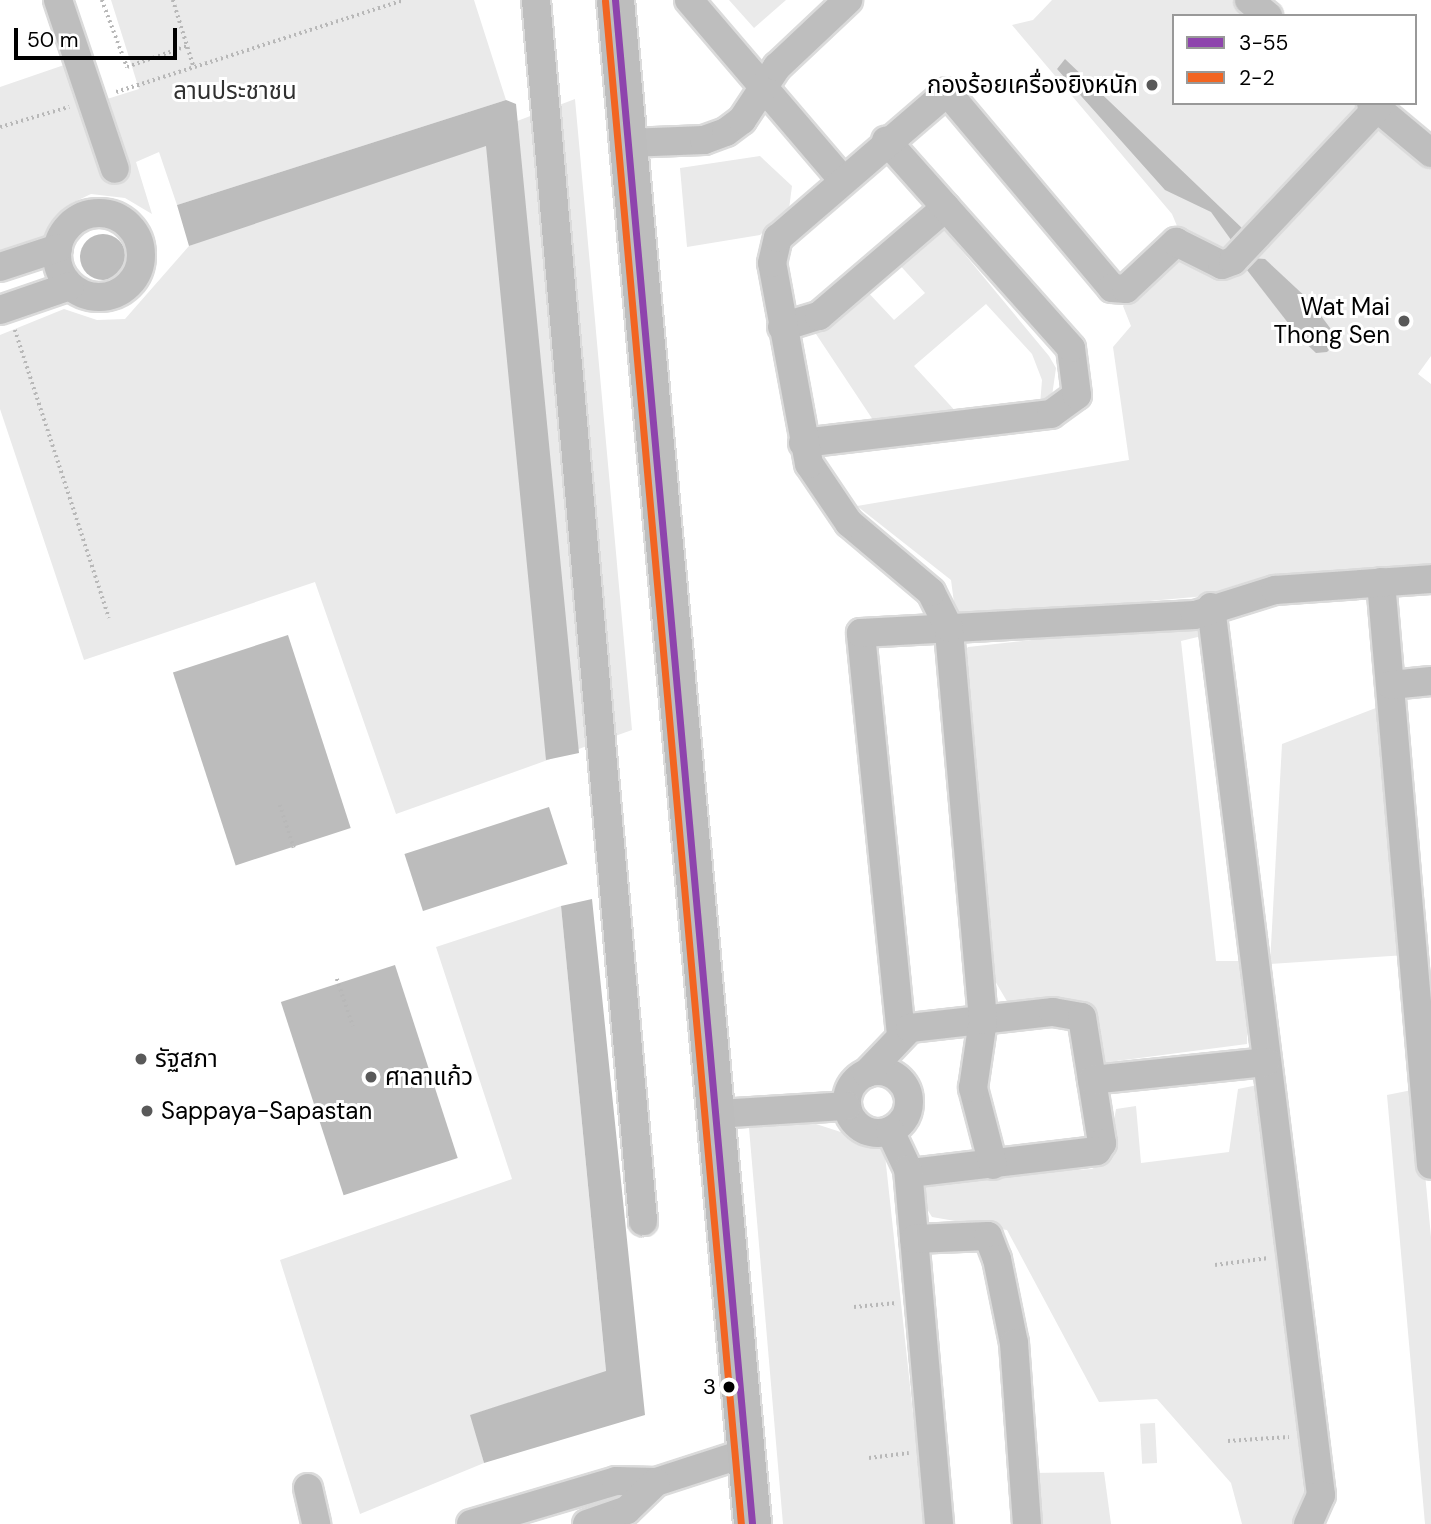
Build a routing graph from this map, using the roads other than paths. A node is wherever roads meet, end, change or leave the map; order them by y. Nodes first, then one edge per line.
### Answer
1 (58, 0) edge
2 (536, 0) edge
3 (615, 0) edge
4 (689, 0) edge
5 (848, 0) edge
6 (1249, 0) edge
7 (1266, 14) edge
8 (764, 88) junction
9 (1374, 106) edge
10 (886, 140) junction
11 (628, 143) junction
12 (1431, 153) edge
13 (115, 169) dead end
14 (842, 179) junction
15 (946, 207) junction
16 (58, 248) junction
17 (0, 267) edge
18 (70, 286) junction
19 (7, 320) edge
20 (782, 327) junction
21 (803, 443) junction
22 (1431, 579) edge
23 (1381, 582) junction
24 (1211, 607) junction
25 (948, 628) junction
26 (1431, 681) edge
27 (1391, 685) junction
28 (1422, 932) edge
29 (983, 1020) junction
30 (901, 1035) junction
31 (1266, 1062) junction
32 (867, 1073) junction
33 (1092, 1080) junction
34 (847, 1106) junction
35 (716, 1114) junction
36 (890, 1131) junction
37 (993, 1165) junction
38 (1431, 1165) edge
39 (909, 1173) junction
40 (643, 1221) dead end
41 (914, 1239) junction
42 (746, 1453) junction
43 (656, 1482) junction
44 (308, 1488) dead end
45 (316, 1524) edge
46 (471, 1524) edge
47 (587, 1524) edge
48 (752, 1524) edge
49 (939, 1524) edge
50 (1027, 1524) edge
51 (1308, 1524) edge

1 - 13 street
2 - 40 street
3 - 11 main road
4 - 8 street
5 - 8 street
6 - 7 street
8 - 11 street
8 - 14 street
9 - 10 street
9 - 12 street
10 - 14 street
10 - 15 street
11 - 35 main road
14 - 20 street
15 - 20 street
15 - 21 street
16 - 17 street
16 - 18 street
16 - 18 street
18 - 19 street
20 - 21 street
21 - 25 street
22 - 23 street
23 - 24 street
23 - 27 street
24 - 25 street
24 - 31 street
25 - 29 street
25 - 30 street
26 - 27 street
27 - 28 street
28 - 38 street
29 - 30 street
29 - 33 street
29 - 37 street
30 - 32 street
31 - 33 street
31 - 51 street
32 - 34 street
32 - 36 street
33 - 37 street
34 - 35 street
34 - 36 street
35 - 42 main road
36 - 39 street
37 - 39 street
39 - 41 street
41 - 49 street
41 - 50 street
42 - 43 street
42 - 48 main road
43 - 46 street
43 - 47 street
44 - 45 street

